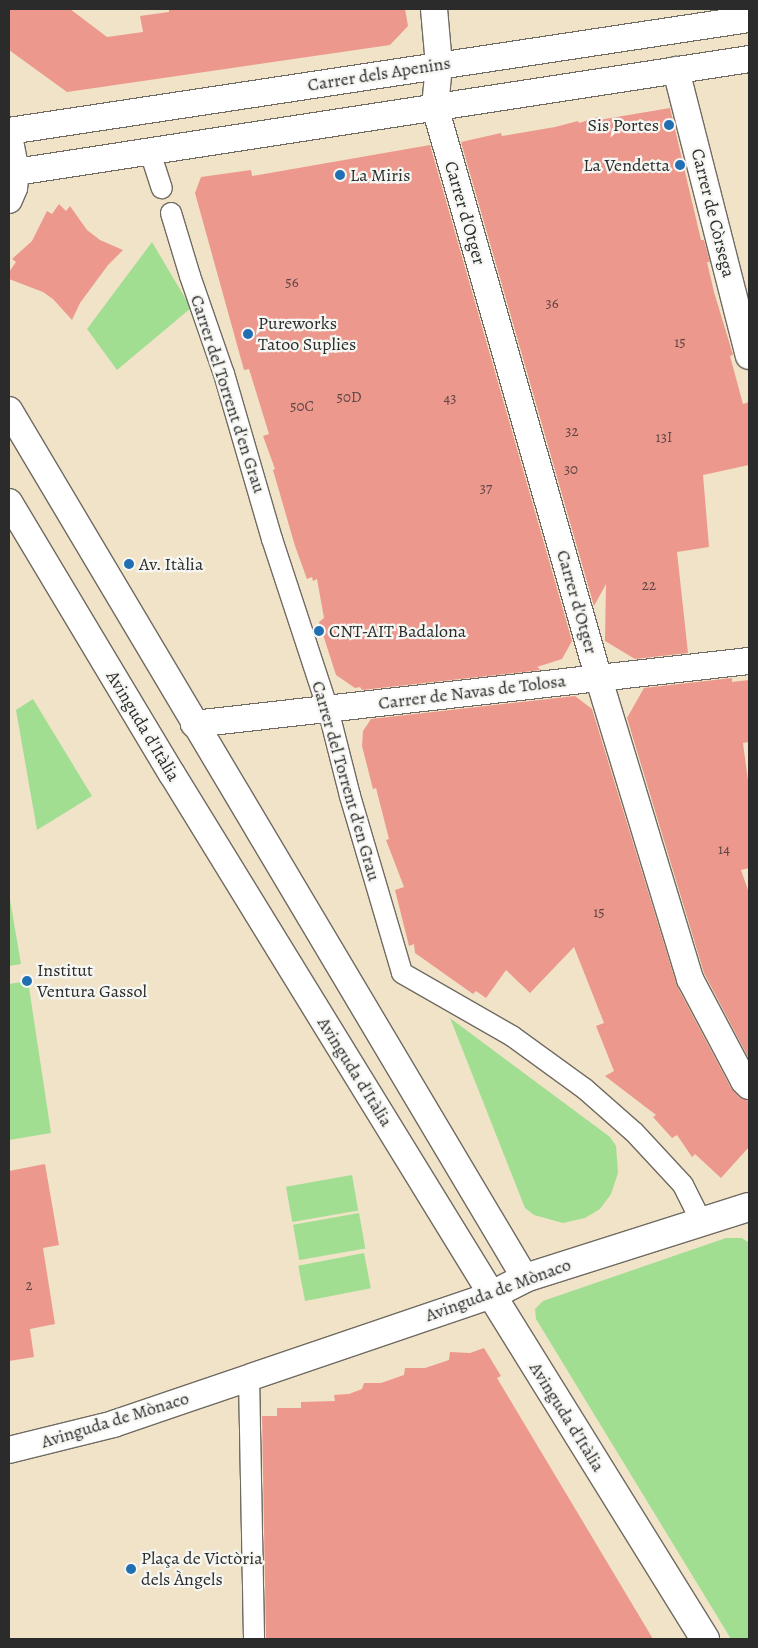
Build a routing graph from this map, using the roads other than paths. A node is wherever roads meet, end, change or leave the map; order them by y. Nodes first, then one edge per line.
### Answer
1 (434, 9) edge
2 (749, 19) edge
3 (749, 59) edge
4 (439, 65) junction
5 (676, 70) junction
6 (435, 107) junction
7 (9, 131) edge
8 (9, 136) edge
9 (150, 152) junction
10 (16, 172) junction
11 (162, 188) dead end
12 (9, 200) edge
13 (171, 213) dead end
14 (749, 356) edge
15 (9, 410) edge
16 (9, 502) edge
17 (749, 661) edge
18 (598, 676) junction
19 (328, 710) junction
20 (194, 724) junction
21 (749, 1086) edge
22 (749, 1207) edge
23 (702, 1221) junction
24 (525, 1278) junction
25 (492, 1295) junction
26 (249, 1377) junction
27 (9, 1450) edge
28 (254, 1639) edge
29 (705, 1639) edge

1 - 4 street
2 - 4 street, Carrer dels Apenins
3 - 5 street
4 - 6 street
4 - 7 street, Carrer dels Apenins
5 - 6 street
5 - 14 street, Carrer de Còrsega
6 - 9 street
6 - 18 street, Carrer d'Otger
8 - 10 street
9 - 10 street
9 - 11 street
10 - 12 street
13 - 19 street, Carrer del Torrent d'en Grau
15 - 20 street
16 - 25 street, Avinguda d'Itàlia
17 - 18 street, Carrer de Navas de Tolosa
18 - 19 street, Carrer de Navas de Tolosa
18 - 21 street, Carrer d'Otger
19 - 20 street, Carrer de Navas de Tolosa
19 - 23 street, Carrer del Torrent d'en Grau
20 - 24 street
22 - 23 street, Avinguda de Mònaco
23 - 24 street, Avinguda de Mònaco
24 - 25 street, Avinguda de Mònaco
25 - 26 street, Avinguda de Mònaco
25 - 29 street, Avinguda d'Itàlia
26 - 27 street, Avinguda de Mònaco
26 - 28 street

